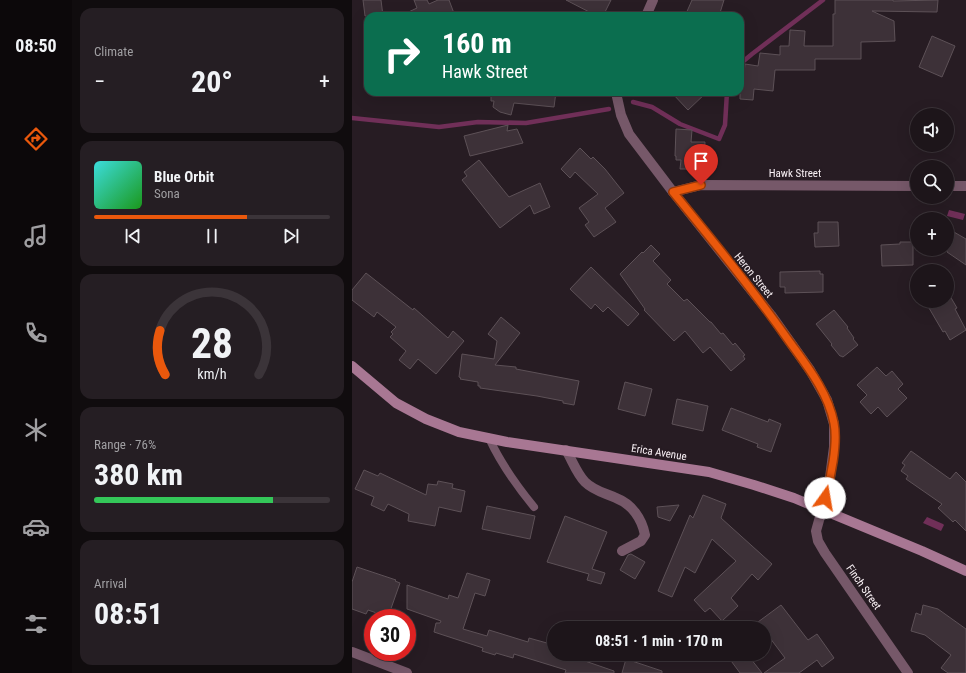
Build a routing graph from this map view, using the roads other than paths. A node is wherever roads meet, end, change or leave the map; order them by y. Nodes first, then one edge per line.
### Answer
1 (653, 0) edge
2 (648, 12) edge
3 (618, 96) edge
4 (910, 186) edge
5 (954, 186) edge
6 (966, 186) edge
7 (673, 192) junction
8 (352, 366) edge
9 (489, 438) junction
10 (566, 450) junction
11 (534, 507) dead end
12 (822, 510) junction
13 (622, 551) dead end
14 (966, 571) edge
15 (352, 652) edge
16 (407, 673) edge
17 (908, 673) edge

1 - 2 street
3 - 7 street, Heron Street
4 - 7 street, Hawk Street
5 - 6 street
7 - 12 street, Heron Street
8 - 9 street, Erica Avenue
9 - 10 street, Erica Avenue
9 - 11 lane
10 - 12 street, Erica Avenue
10 - 13 street
12 - 14 street, Erica Avenue
12 - 17 street, Finch Street
15 - 16 street

